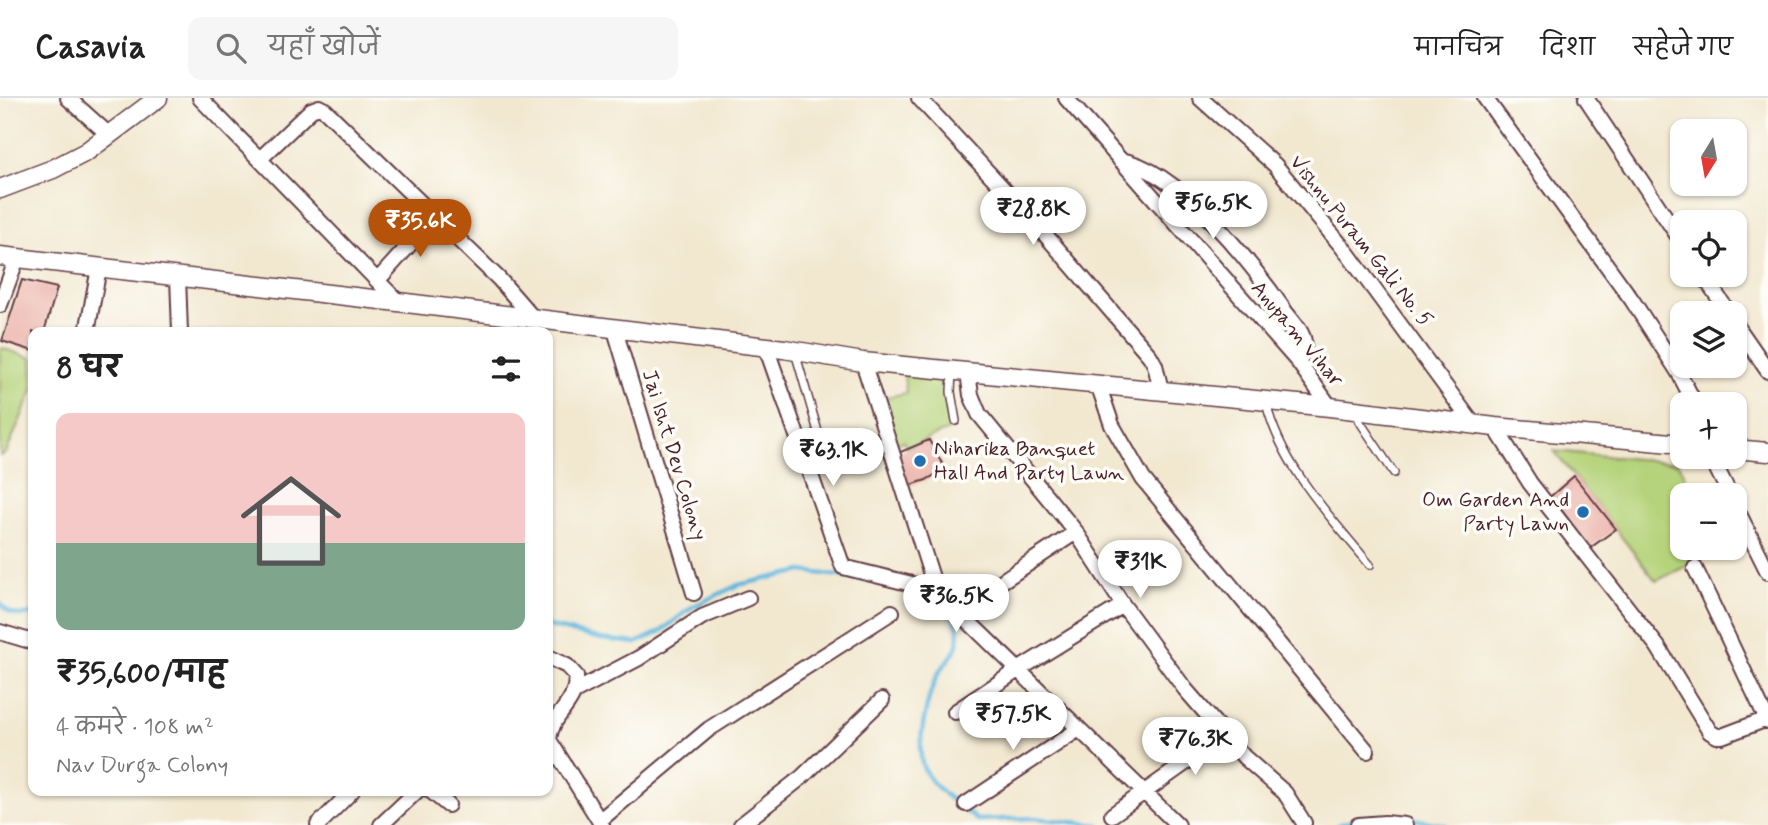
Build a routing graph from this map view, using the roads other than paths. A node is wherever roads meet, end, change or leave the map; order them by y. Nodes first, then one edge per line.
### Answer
1 (68, 98) edge
2 (158, 98) edge
3 (200, 98) edge
4 (919, 98) edge
5 (1066, 98) edge
6 (1200, 98) edge
7 (1586, 98) edge
8 (1490, 100) edge
9 (108, 134) junction
10 (261, 158) junction
11 (1121, 160) junction
12 (2, 186) edge
13 (436, 215) junction
14 (1670, 224) edge
15 (8, 257) edge
16 (99, 268) junction
17 (178, 277) junction
18 (378, 280) junction
19 (398, 302) junction
20 (0, 305) edge
21 (534, 319) junction
22 (88, 327) edge
23 (180, 327) edge
24 (615, 330) junction
25 (1747, 341) edge
26 (766, 347) junction
27 (794, 351) junction
28 (863, 362) junction
29 (1299, 363) junction
30 (960, 371) junction
31 (1768, 371) edge
32 (1098, 384) junction
33 (1161, 390) junction
34 (1689, 392) edge
35 (1265, 401) junction
36 (1331, 407) junction
37 (1356, 410) junction
38 (956, 421) dead end
39 (1473, 424) junction
40 (1495, 427) junction
41 (820, 435) dead end
42 (1670, 443) edge
43 (1747, 450) edge
44 (1768, 452) edge
45 (1394, 473) dead end
46 (1747, 529) edge
47 (1076, 532) junction
48 (1370, 565) dead end
49 (1695, 568) dead end
50 (1768, 572) edge
51 (936, 590) junction
52 (694, 593) dead end
53 (748, 598) dead end
54 (1123, 605) junction
55 (957, 611) junction
56 (892, 612) dead end
57 (0, 632) edge
58 (28, 640) edge
59 (553, 660) edge
60 (1018, 670) junction
61 (576, 691) junction
62 (882, 700) dead end
63 (956, 712) dead end
64 (1767, 720) edge
65 (553, 725) edge
66 (1079, 729) junction
67 (1225, 735) junction
68 (553, 746) edge
69 (1367, 751) dead end
70 (1145, 791) junction
71 (347, 796) edge
72 (412, 796) edge
73 (437, 796) edge
74 (966, 804) dead end
75 (449, 805) dead end
76 (1112, 815) dead end
77 (601, 823) edge
78 (1304, 823) dead end
79 (318, 825) edge
80 (382, 825) edge
81 (741, 825) edge
82 (1178, 825) edge
83 (1358, 825) edge
84 (1405, 825) edge

1 - 9 street
2 - 9 street
3 - 10 street
4 - 33 street
5 - 11 street, Anupam Vihar
6 - 39 street, Vishnu Puram Gali No. 5
7 - 14 street
8 - 34 street
9 - 12 street
10 - 13 street
10 - 18 street
11 - 29 street, Anupam Vihar
11 - 29 street
13 - 18 street
13 - 21 street
15 - 16 street
15 - 20 street
16 - 17 street
16 - 22 street
17 - 19 street
17 - 23 street
18 - 19 street
19 - 21 street
21 - 24 street
24 - 26 street
24 - 52 street, Jai Isht Dev Colony
25 - 31 street
26 - 27 street
26 - 51 street
27 - 28 street
27 - 41 lane
28 - 30 street
28 - 51 street
29 - 36 street, Anupam Vihar
30 - 32 street
30 - 38 lane
30 - 47 street
32 - 33 street
32 - 69 street
33 - 35 street
35 - 36 street
35 - 48 lane
36 - 37 street
37 - 39 street
37 - 45 lane
39 - 40 street
40 - 42 street
40 - 64 street
43 - 44 street
46 - 50 street
47 - 54 street
47 - 55 street
49 - 64 street
51 - 55 street
53 - 61 street
54 - 60 street
54 - 67 street
55 - 60 street
56 - 77 street
57 - 58 street
59 - 61 street
60 - 63 street
60 - 66 street
61 - 65 street
62 - 81 street
66 - 70 street
66 - 74 street
67 - 70 street
67 - 78 street
68 - 77 street
70 - 76 street
70 - 82 street
71 - 79 street
72 - 80 street
73 - 75 street
83 - 84 street

